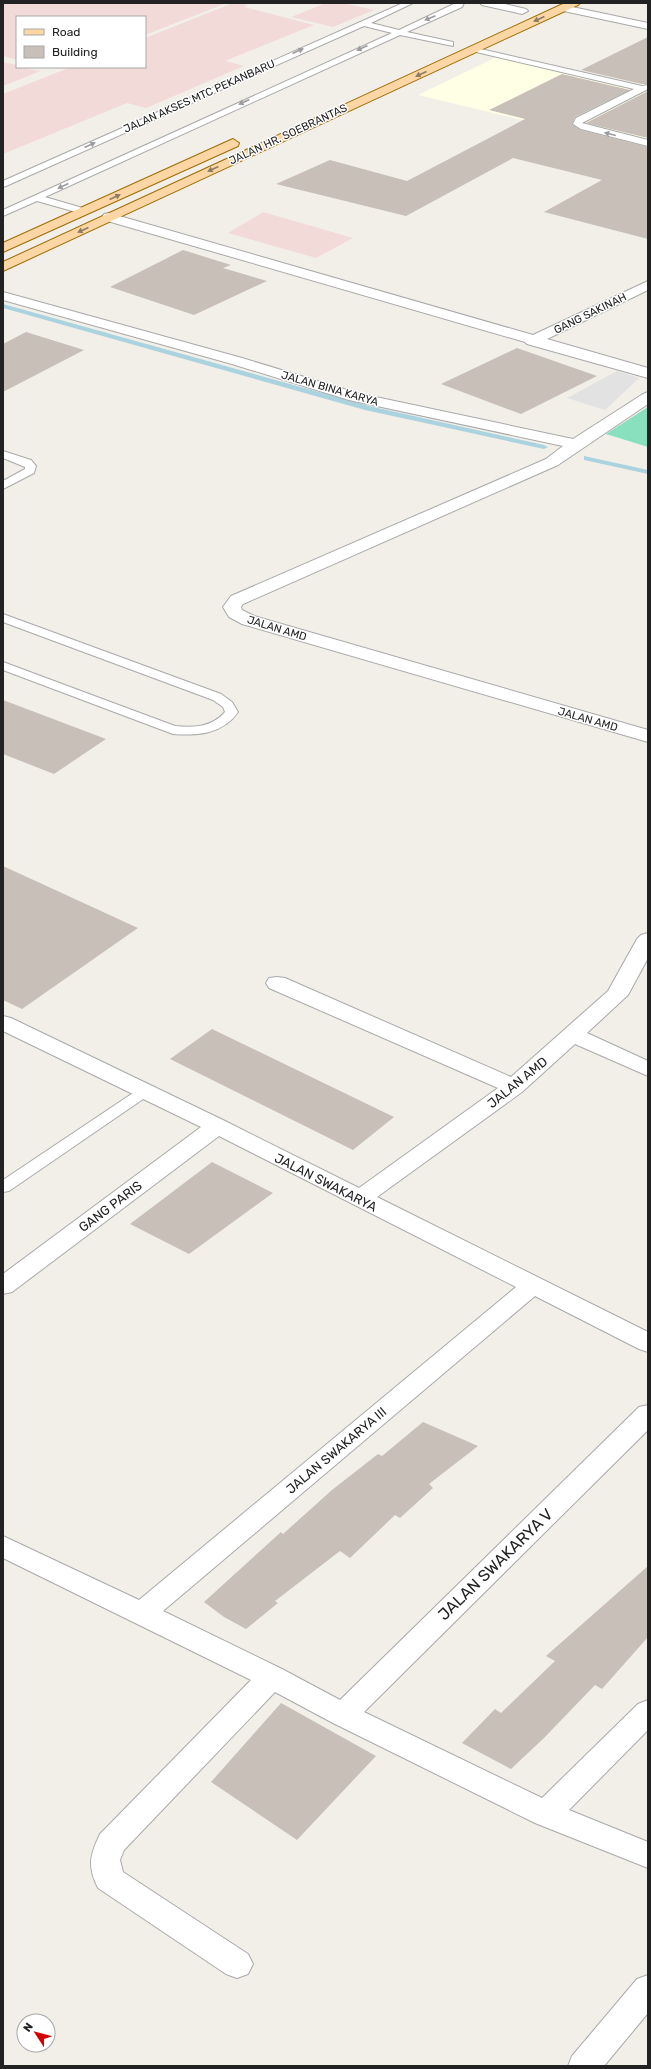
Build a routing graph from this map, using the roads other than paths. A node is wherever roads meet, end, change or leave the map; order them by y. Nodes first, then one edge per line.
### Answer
1 (409, 3) edge
2 (460, 3) edge
3 (486, 3) edge
4 (534, 6) dead end
5 (568, 6) edge
6 (522, 11) junction
7 (500, 21) dead end
8 (361, 23) junction
9 (648, 26) edge
10 (398, 32) junction
11 (464, 37) dead end
12 (450, 44) junction
13 (475, 49) junction
14 (428, 54) dead end
15 (645, 88) edge
16 (241, 139) dead end
17 (648, 143) edge
18 (3, 184) edge
19 (37, 198) junction
20 (83, 211) junction
21 (3, 213) edge
22 (109, 218) junction
23 (3, 248) edge
24 (3, 267) edge
25 (648, 285) edge
26 (3, 296) edge
27 (532, 341) junction
28 (648, 373) edge
29 (648, 397) edge
30 (576, 444) junction
31 (3, 454) edge
32 (3, 486) edge
33 (3, 618) edge
34 (3, 666) edge
35 (648, 736) edge
36 (648, 939) edge
37 (277, 983) dead end
38 (3, 1023) edge
39 (572, 1035) junction
40 (648, 1069) edge
41 (514, 1087) junction
42 (144, 1092) junction
43 (217, 1126) junction
44 (3, 1187) edge
45 (359, 1199) junction
46 (3, 1286) edge
47 (532, 1286) junction
48 (648, 1343) edge
49 (648, 1414) edge
50 (3, 1546) edge
51 (141, 1614) junction
52 (272, 1677) junction
53 (648, 1712) edge
54 (343, 1715) junction
55 (546, 1814) junction
56 (648, 1855) edge
57 (237, 1964) dead end
58 (648, 1989) edge
59 (584, 2066) edge

1 - 8 lane, JALAN AKSES MTC PEKANBARU
2 -> 10 lane, JALAN AKSES MTC PEKANBARU
3 - 6 street
4 - 6 main road
5 - 9 street
5 -> 13 main road, JALAN HR. SOEBRANTAS
6 - 7 main road
8 - 10 lane
18 -> 8 lane, JALAN AKSES MTC PEKANBARU
10 - 12 lane
10 -> 19 lane, JALAN AKSES MTC PEKANBARU
11 - 12 main road
12 - 14 main road
13 - 15 lane
13 -> 22 main road, JALAN HR. SOEBRANTAS
17 -> 15 lane
20 -> 16 main road, JALAN HR. SOEBRANTAS
19 - 20 lane
19 - 21 lane, JALAN AKSES MTC PEKANBARU
20 - 23 main road, JALAN HR. SOEBRANTAS
22 -> 24 main road, JALAN HR. SOEBRANTAS
22 - 27 street
25 - 27 street, GANG SAKINAH
26 - 30 street, JALAN BINA KARYA
27 - 28 street
29 - 30 street
30 - 35 street, JALAN AMD
31 - 32 lane
33 - 34 lane
36 - 39 street, JALAN AMD
37 - 41 street
38 - 42 street, JALAN SWAKARYA
39 - 40 street
39 - 41 street, JALAN AMD
41 - 45 street, JALAN AMD
42 - 43 street, JALAN SWAKARYA
42 - 44 lane
43 - 45 street, JALAN SWAKARYA
43 - 46 street, GANG PARIS
45 - 47 street, JALAN SWAKARYA
47 - 48 street, JALAN SWAKARYA
47 - 51 street, JALAN SWAKARYA III
49 - 54 street, JALAN SWAKARYA V
50 - 51 street
51 - 52 street
52 - 54 street
52 - 57 street
53 - 55 street
54 - 55 street
55 - 56 street
58 - 59 street

